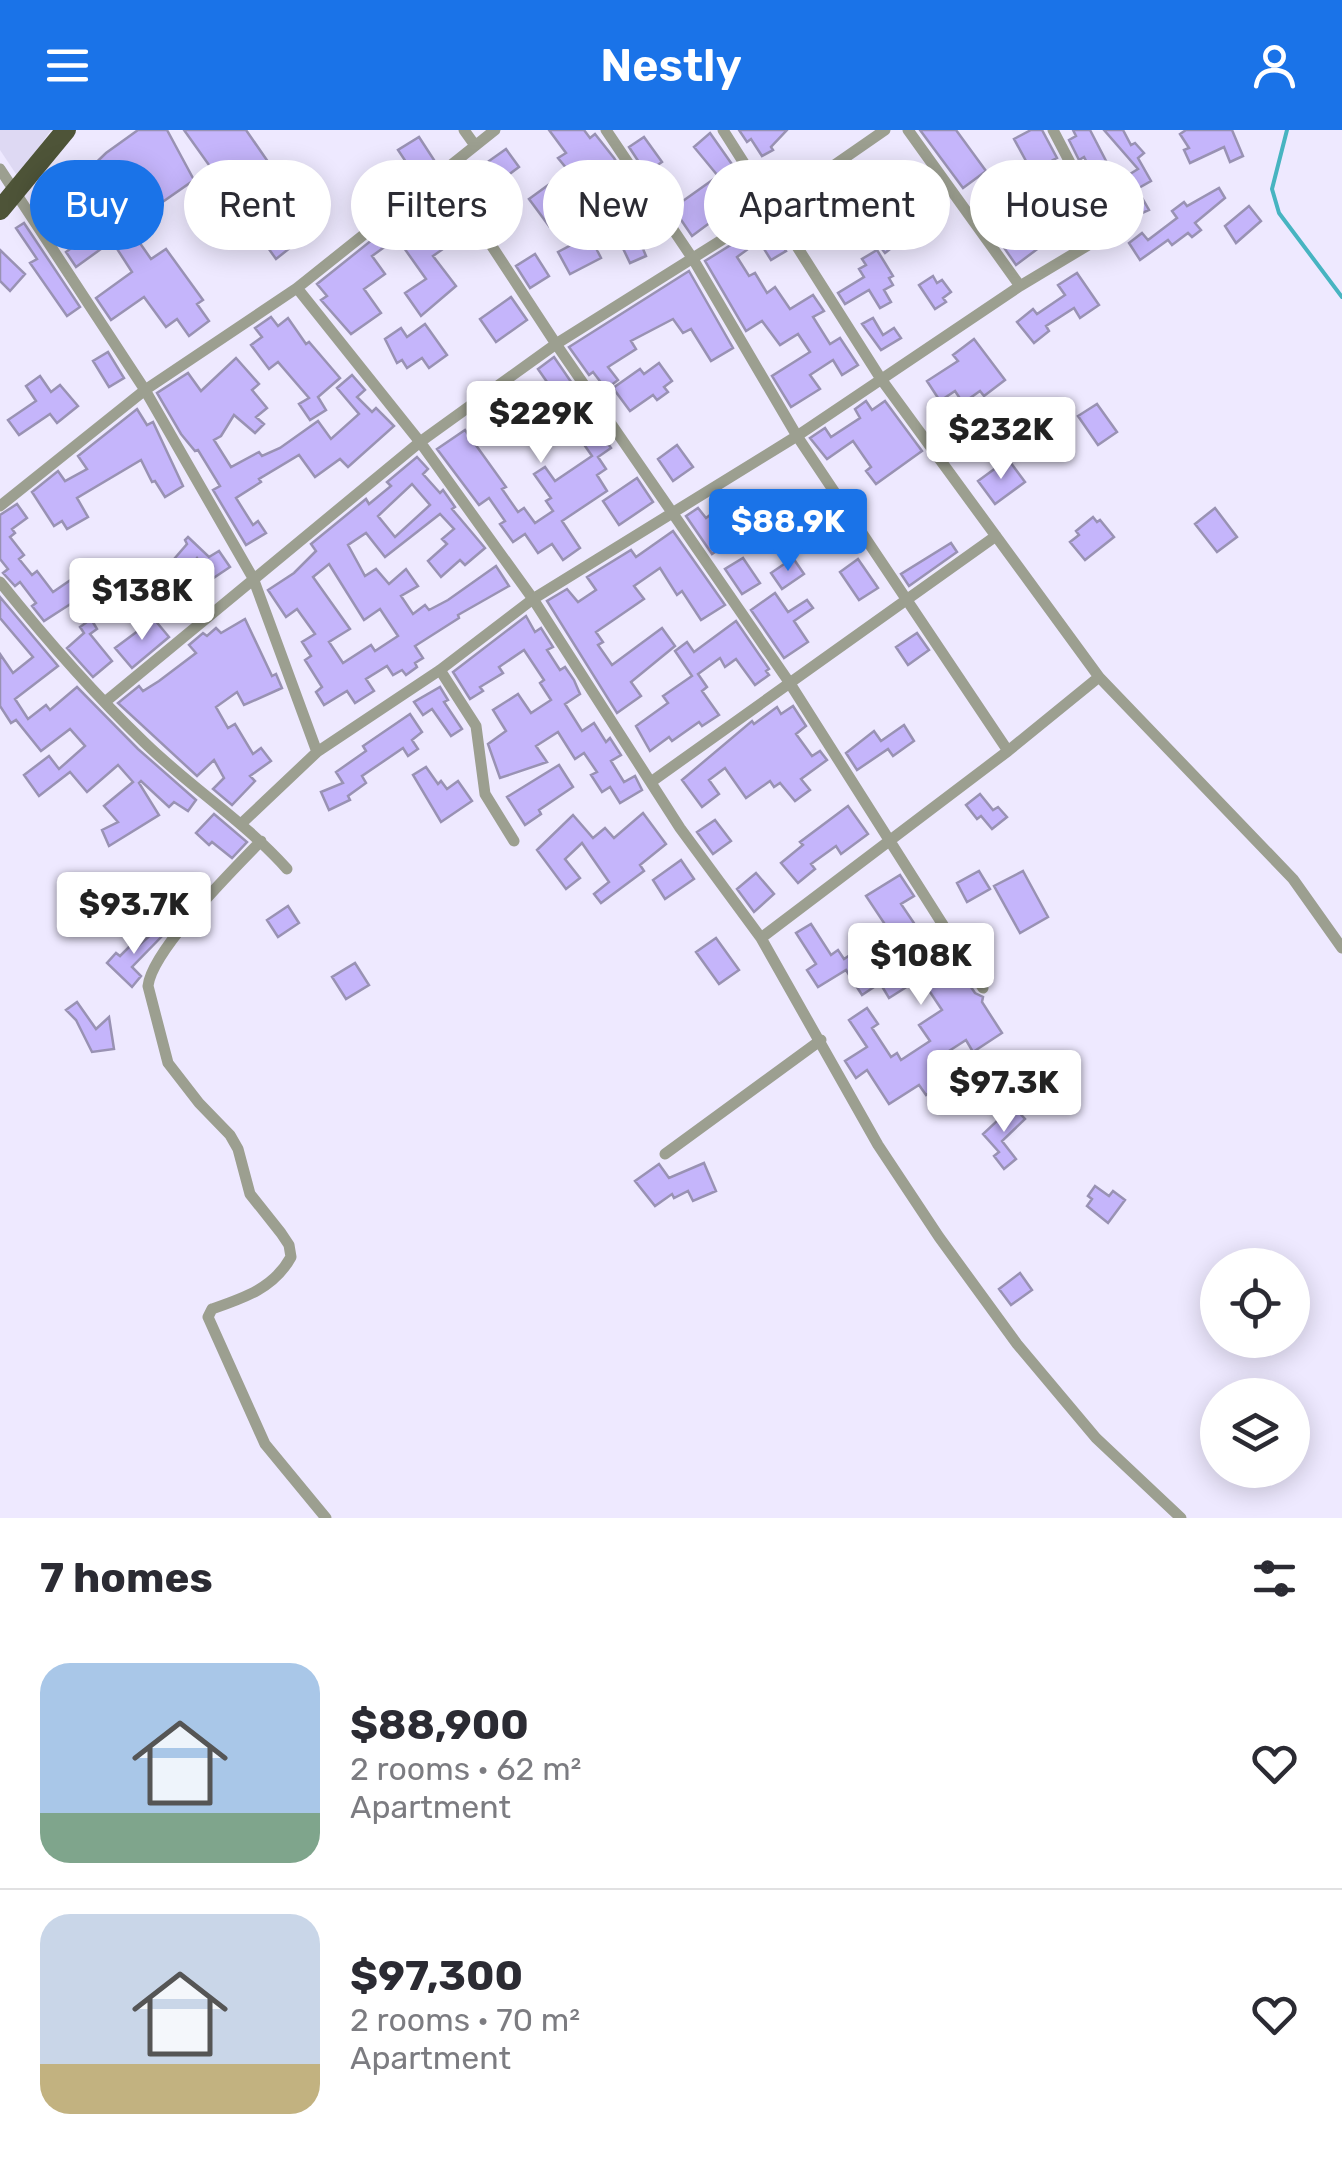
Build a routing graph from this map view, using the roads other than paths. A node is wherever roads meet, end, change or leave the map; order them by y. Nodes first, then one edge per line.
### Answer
1 (66, 130) edge
2 (464, 130) edge
3 (495, 130) edge
4 (606, 130) edge
5 (723, 130) edge
6 (884, 130) edge
7 (908, 130) edge
8 (1053, 130) edge
9 (474, 144) junction
10 (454, 160) edge
11 (741, 160) edge
12 (841, 160) edge
13 (0, 170) edge
14 (15, 193) junction
15 (0, 210) edge
16 (351, 244) edge
17 (494, 250) edge
18 (707, 250) edge
19 (798, 250) edge
20 (693, 259) junction
21 (1020, 286) junction
22 (297, 288) junction
23 (556, 344) junction
24 (881, 379) junction
25 (146, 390) junction
26 (797, 436) junction
27 (420, 442) junction
28 (0, 506) edge
29 (672, 512) junction
30 (996, 536) junction
31 (252, 578) junction
32 (0, 582) edge
33 (533, 599) junction
34 (906, 599) junction
35 (440, 670) junction
36 (1098, 676) junction
37 (790, 682) junction
38 (105, 702) junction
39 (1008, 751) junction
40 (316, 752) junction
41 (651, 782) junction
42 (242, 823) junction
43 (890, 840) junction
44 (262, 841) junction
45 (514, 841) dead end
46 (287, 870) dead end
47 (761, 938) junction
48 (1342, 948) edge
49 (984, 988) dead end
50 (821, 1040) junction
51 (665, 1154) dead end
52 (326, 1518) edge
53 (1181, 1518) edge

1 - 14 highway
2 - 9 street
3 - 9 street
4 - 20 street
5 - 11 street
6 - 12 street
7 - 21 street
8 - 21 street
9 - 10 street
13 - 14 street
14 - 15 highway
14 - 25 street
16 - 22 street
17 - 23 street
18 - 20 street
19 - 24 street
20 - 23 street
20 - 26 street
21 - 24 street
22 - 25 street
22 - 27 street
23 - 27 street
23 - 29 street
24 - 26 street
24 - 30 street
25 - 28 street
25 - 31 street
26 - 29 street
26 - 34 street
27 - 31 street
27 - 33 street
29 - 33 street
29 - 37 street
30 - 34 street
30 - 36 street
31 - 38 street
31 - 40 street
32 - 38 street
33 - 35 street
33 - 41 street
34 - 37 street
34 - 39 street
35 - 40 street
35 - 45 street
36 - 39 street
36 - 48 street
37 - 41 street
37 - 43 street
38 - 42 street
39 - 43 street
40 - 42 street
41 - 47 street
42 - 44 street
43 - 47 street
43 - 49 street
44 - 46 street
44 - 52 street
47 - 50 street
50 - 51 street
50 - 53 street

